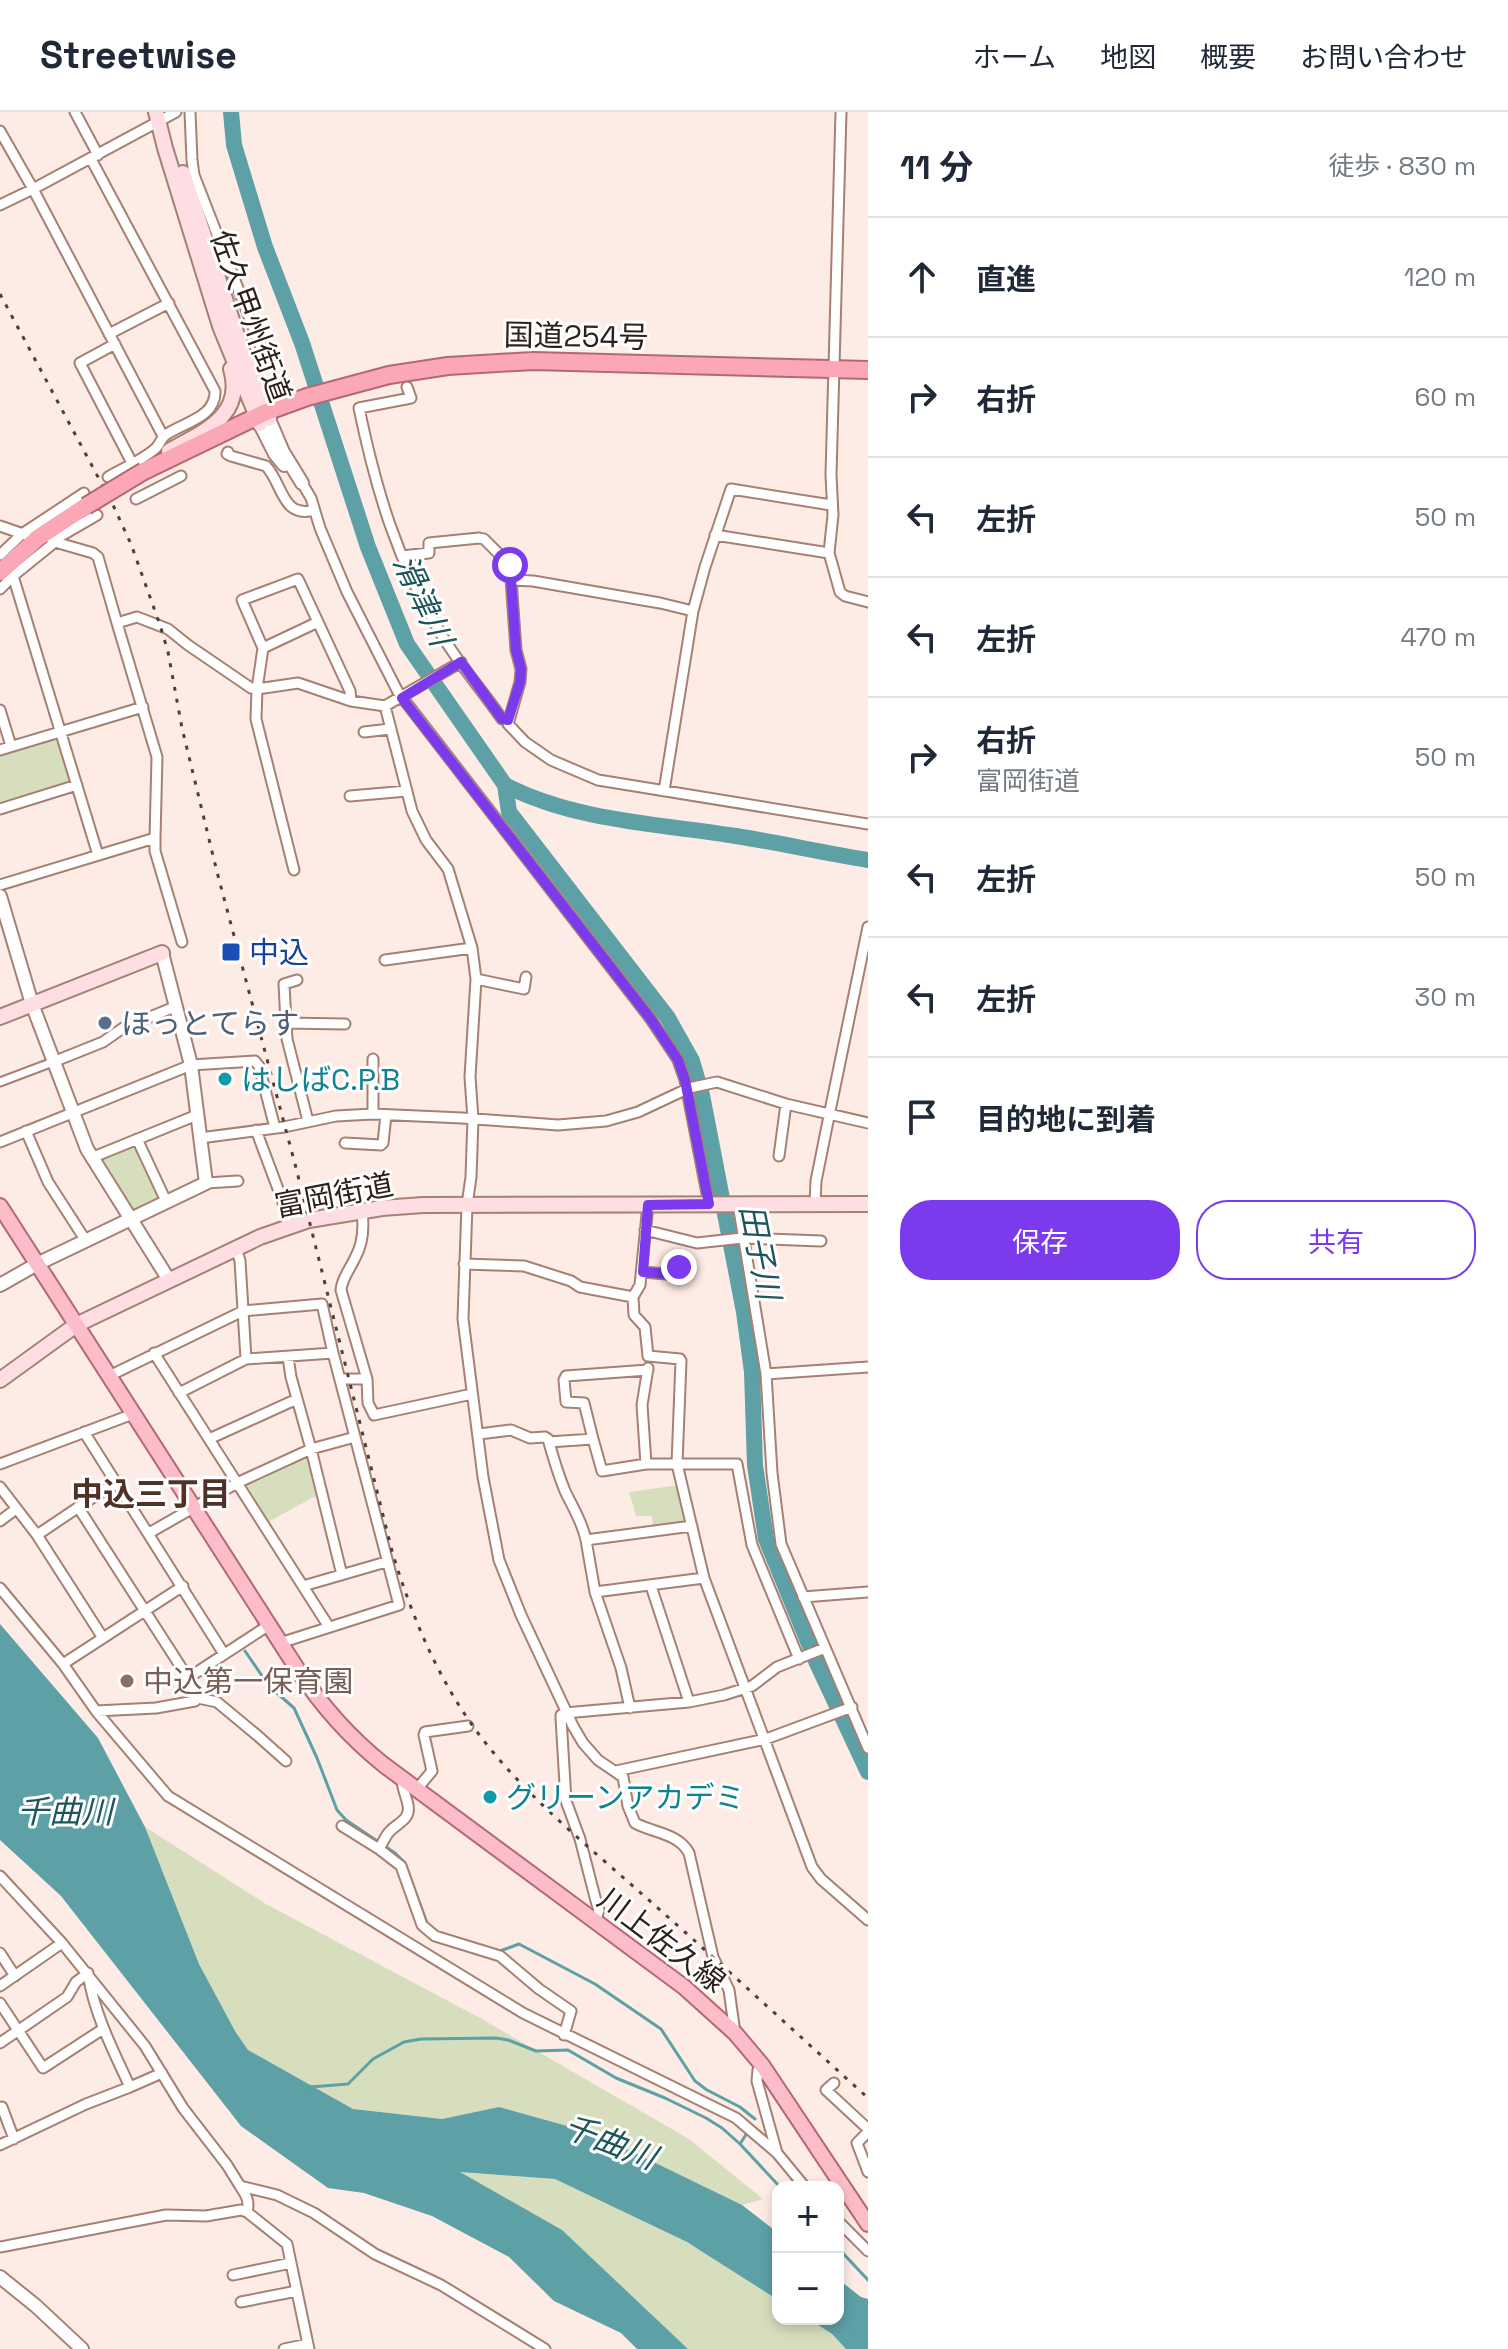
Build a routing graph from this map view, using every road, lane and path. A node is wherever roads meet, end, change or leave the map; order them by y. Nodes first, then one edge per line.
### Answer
1 (75, 112) edge
2 (176, 112) edge
3 (190, 112) edge
4 (841, 112) edge
5 (158, 117) edge
6 (0, 131) edge
7 (95, 157) junction
8 (33, 189) junction
9 (0, 205) edge
10 (169, 303) junction
11 (220, 326) junction
12 (112, 339) junction
13 (258, 364) dead end
14 (834, 369) junction
15 (868, 370) edge
16 (227, 376) dead end
17 (211, 383) junction
18 (407, 387) dead end
19 (263, 418) junction
20 (163, 436) junction
21 (228, 452) dead end
22 (144, 469) junction
23 (181, 476) dead end
24 (108, 477) dead end
25 (300, 480) joint
26 (136, 499) dead end
27 (89, 505) junction
28 (831, 505) junction
29 (314, 510) junction
30 (0, 526) edge
31 (26, 535) junction
32 (715, 535) junction
33 (52, 541) junction
34 (829, 553) junction
35 (0, 555) edge
36 (402, 556) junction
37 (7, 574) edge
38 (512, 580) junction
39 (0, 589) edge
40 (868, 602) edge
41 (693, 611) junction
42 (318, 622) junction
43 (117, 623) junction
44 (263, 648) junction
45 (459, 662) junction
46 (257, 689) junction
47 (403, 697) junction
48 (351, 701) junction
49 (385, 706) junction
50 (143, 707) junction
51 (0, 710) edge
52 (508, 720) junction
53 (390, 729) junction
54 (60, 731) junction
55 (364, 732) dead end
56 (11, 746) junction
57 (0, 750) edge
58 (77, 785) junction
59 (407, 791) junction
60 (664, 791) junction
61 (350, 796) dead end
62 (0, 809) edge
63 (868, 824) edge
64 (155, 838) junction
65 (98, 855) junction
66 (294, 870) dead end
67 (0, 885) edge
68 (0, 896) edge
69 (868, 927) edge
70 (5, 931) edge
71 (182, 942) dead end
72 (472, 948) junction
73 (162, 953) joint
74 (385, 960) dead end
75 (526, 977) dead end
76 (476, 979) junction
77 (297, 980) dead end
78 (32, 1004) junction
79 (177, 1006) junction
80 (0, 1017) edge
81 (286, 1023) junction
82 (345, 1024) dead end
83 (373, 1059) dead end
84 (53, 1062) junction
85 (191, 1065) junction
86 (0, 1082) edge
87 (688, 1088) junction
88 (786, 1104) junction
89 (73, 1112) junction
90 (830, 1112) junction
91 (373, 1114) junction
92 (197, 1115) junction
93 (386, 1115) junction
94 (473, 1119) junction
95 (308, 1121) junction
96 (868, 1123) edge
97 (275, 1128) junction
98 (256, 1130) junction
99 (26, 1131) junction
100 (200, 1138) junction
101 (137, 1139) junction
102 (0, 1142) edge
103 (345, 1143) dead end
104 (779, 1156) dead end
105 (91, 1158) junction
106 (238, 1181) dead end
107 (206, 1183) junction
108 (166, 1201) junction
109 (713, 1204) junction
110 (736, 1204) junction
111 (815, 1204) junction
112 (868, 1204) edge
113 (467, 1205) junction
114 (648, 1205) junction
115 (0, 1206) edge
116 (362, 1211) junction
117 (131, 1219) junction
118 (287, 1226) junction
119 (645, 1230) junction
120 (743, 1238) junction
121 (86, 1241) junction
122 (821, 1241) dead end
123 (236, 1247) junction
124 (37, 1264) junction
125 (464, 1264) junction
126 (679, 1267) dead end
127 (643, 1272) junction
128 (169, 1280) junction
129 (1, 1281) edge
130 (633, 1297) junction
131 (243, 1311) junction
132 (76, 1325) junction
133 (154, 1353) junction
134 (333, 1353) junction
135 (648, 1356) junction
136 (288, 1357) junction
137 (246, 1359) junction
138 (868, 1367) edge
139 (648, 1370) junction
140 (766, 1374) junction
141 (109, 1376) junction
142 (340, 1379) junction
143 (367, 1379) junction
144 (0, 1380) edge
145 (179, 1393) junction
146 (472, 1394) junction
147 (297, 1399) junction
148 (133, 1414) junction
149 (84, 1432) junction
150 (479, 1434) junction
151 (355, 1437) junction
152 (209, 1439) junction
153 (593, 1439) junction
154 (549, 1442) junction
155 (311, 1449) junction
156 (0, 1464) edge
157 (646, 1464) junction
158 (677, 1464) junction
159 (116, 1482) junction
160 (237, 1483) junction
161 (0, 1487) edge
162 (78, 1507) junction
163 (194, 1508) junction
164 (16, 1509) junction
165 (0, 1521) edge
166 (692, 1526) junction
167 (149, 1533) junction
168 (37, 1535) junction
169 (586, 1540) junction
170 (386, 1562) junction
171 (342, 1575) junction
172 (704, 1578) junction
173 (183, 1586) junction
174 (303, 1586) junction
175 (651, 1586) junction
176 (0, 1588) edge
177 (595, 1592) junction
178 (868, 1592) edge
179 (803, 1597) junction
180 (144, 1611) junction
181 (269, 1625) junction
182 (329, 1627) junction
183 (103, 1638) junction
184 (280, 1643) junction
185 (823, 1649) junction
186 (224, 1654) junction
187 (802, 1658) junction
188 (63, 1664) junction
189 (188, 1678) junction
190 (746, 1688) junction
191 (198, 1698) junction
192 (689, 1702) junction
193 (630, 1708) junction
194 (849, 1708) junction
195 (96, 1711) junction
196 (565, 1713) junction
197 (468, 1726) dead end
198 (766, 1739) junction
199 (868, 1748) edge
200 (286, 1761) dead end
201 (616, 1771) junction
202 (402, 1778) junction
203 (417, 1789) junction
204 (342, 1826) dead end
205 (381, 1846) junction
206 (0, 1876) edge
207 (868, 1920) edge
208 (595, 1922) junction
209 (62, 1943) junction
210 (0, 1953) edge
211 (88, 1973) junction
212 (15, 1976) junction
213 (0, 1986) edge
214 (0, 2003) edge
215 (103, 2029) junction
216 (18, 2031) junction
217 (735, 2033) junction
218 (564, 2035) junction
219 (0, 2043) edge
220 (762, 2065) junction
221 (162, 2073) junction
222 (834, 2083) dead end
223 (130, 2087) junction
224 (2, 2107) dead end
225 (868, 2131) edge
226 (14, 2139) junction
227 (0, 2145) edge
228 (777, 2153) junction
229 (868, 2172) edge
230 (800, 2181) edge
231 (240, 2186) junction
232 (247, 2212) junction
233 (868, 2224) edge
234 (844, 2227) edge
235 (0, 2247) edge
236 (868, 2251) edge
237 (291, 2263) junction
238 (233, 2275) dead end
239 (0, 2277) edge
240 (297, 2291) junction
241 (241, 2302) dead end
242 (308, 2347) edge
243 (82, 2349) edge
244 (284, 2349) edge
245 (545, 2349) edge

1 - 7 street
2 - 5 street
3 - 13 street
4 - 14 street
5 - 7 street
5 - 11 main road, 佐久甲州街道
5 - 19 main road, 佐久甲州街道
6 - 8 street
7 - 8 street
7 - 10 street
8 - 9 street
8 - 12 street
10 - 12 street
10 - 17 street
11 - 19 main road, 佐久甲州街道
11 - 22 main road
12 - 20 street
12 - 22 street
14 - 15 highway, 国道254号
14 - 19 highway, 国道254号
14 - 28 street
16 - 17 street
17 - 20 street
18 - 36 street
19 - 22 highway, 佐久甲州街道
19 - 25 street
20 - 22 street
21 - 29 street
22 - 24 street
22 - 27 highway, 佐久甲州街道, bridge
23 - 26 street
25 - 29 street
27 - 31 street
27 - 33 street
27 - 37 highway, 佐久甲州街道
28 - 32 street
28 - 34 street
29 - 47 street
30 - 31 street
31 - 35 street
32 - 34 street
32 - 41 street
33 - 37 street
33 - 43 street
34 - 40 street
36 - 38 street
36 - 45 street
37 - 39 street
37 - 54 street
38 - 41 street
38 - 52 street
41 - 60 street
42 - 44 street
42 - 44 street
42 - 48 street
43 - 46 street
43 - 50 street
44 - 46 street
45 - 47 street
45 - 52 street
46 - 48 street
46 - 66 street
47 - 49 street
47 - 87 street
48 - 49 street
49 - 53 street
50 - 54 street
50 - 64 street
51 - 56 street
52 - 60 street
53 - 55 street
53 - 59 street
54 - 56 street
54 - 58 street
56 - 57 street
58 - 62 street
58 - 65 street
59 - 61 street
59 - 72 street
60 - 63 street
64 - 65 street
64 - 71 street
65 - 67 street
68 - 70 street
69 - 90 street
70 - 78 street
72 - 74 street
72 - 76 street
73 - 78 main road
73 - 79 street
75 - 76 street
76 - 94 street
77 - 81 street
78 - 80 main road
78 - 84 street
79 - 84 street
79 - 85 street
81 - 82 street
81 - 95 street
83 - 91 street
84 - 86 street
84 - 89 street
85 - 89 street
85 - 92 street
85 - 97 street
87 - 88 street
87 - 94 street
87 - 109 street
88 - 90 street
88 - 104 street
89 - 99 street
89 - 105 street
90 - 96 street
90 - 111 street
91 - 93 street
91 - 95 street
92 - 100 street
92 - 101 street
93 - 94 street
93 - 103 street
94 - 113 street
95 - 97 street
97 - 98 street
98 - 100 street
98 - 118 street
99 - 102 street
99 - 121 street
100 - 107 street
101 - 105 street
101 - 108 street
105 - 117 street
106 - 107 street
107 - 108 street
108 - 117 street
109 - 110 main road, 富岡街道
109 - 114 main road, 富岡街道
110 - 111 main road
110 - 120 street
111 - 112 main road
113 - 114 main road, 富岡街道
113 - 116 main road, 富岡街道
113 - 125 street
114 - 119 street
115 - 124 main road
116 - 118 main road, 富岡街道
116 - 143 street
117 - 121 street
117 - 128 street
118 - 123 main road, 富岡街道
119 - 120 street
119 - 127 street
120 - 122 street
120 - 140 street
121 - 124 street
123 - 128 main road, 富岡街道
123 - 131 street
124 - 129 street
124 - 132 main road
125 - 130 street
125 - 146 street
126 - 127 street
127 - 130 street
128 - 132 main road, 富岡街道
130 - 135 street
131 - 133 street
131 - 134 street
131 - 137 street
132 - 141 main road, 川上佐久線
132 - 144 main road, 富岡街道
133 - 141 street
133 - 145 street
134 - 136 street
134 - 142 street
135 - 139 street
135 - 158 street
136 - 137 street
136 - 147 street
137 - 145 street
138 - 140 street
139 - 153 street
139 - 157 street
140 - 179 street
141 - 148 main road, 川上佐久線
142 - 143 street
142 - 151 street
143 - 146 street
145 - 152 street
146 - 150 street
147 - 152 street
147 - 155 street
148 - 149 street
148 - 163 main road, 川上佐久線
149 - 156 street
149 - 159 street
150 - 154 street
150 - 196 street
151 - 155 street
151 - 170 street
152 - 160 street
153 - 154 street
153 - 157 street
154 - 169 street
155 - 160 street
155 - 171 street
157 - 158 street
158 - 166 street
158 - 187 street
159 - 162 street
159 - 167 street
160 - 163 street
160 - 174 street
161 - 164 street
162 - 168 street
162 - 180 street
163 - 167 street
163 - 181 main road, 川上佐久線
164 - 165 street
164 - 168 street
166 - 169 street
166 - 172 street
167 - 173 street
168 - 183 street
169 - 177 street
170 - 171 street
170 - 182 street
171 - 174 street
172 - 175 street
172 - 190 street
173 - 180 street
173 - 186 street
174 - 182 street
175 - 177 street
175 - 192 street
176 - 188 street
177 - 193 street
178 - 179 street
179 - 185 street
180 - 183 street
180 - 189 street
181 - 184 main road, 川上佐久線
181 - 186 street
182 - 184 street
183 - 188 street
184 - 202 main road, 川上佐久線
185 - 187 street
185 - 194 street
186 - 189 street
187 - 190 street
188 - 195 street
189 - 191 street
190 - 192 street
190 - 198 street
191 - 195 street
191 - 200 street
192 - 193 street
193 - 196 street
194 - 198 street
194 - 199 street
195 - 218 street
196 - 201 street
196 - 208 street
197 - 203 street
198 - 201 street
198 - 207 street
201 - 217 street
202 - 203 main road, 川上佐久線
202 - 205 street
203 - 208 main road, 川上佐久線
204 - 205 street
205 - 218 street
206 - 209 street
208 - 217 main road, 川上佐久線
209 - 211 street
209 - 212 street
210 - 212 street
211 - 215 street
211 - 216 street
211 - 221 street
212 - 213 street
214 - 216 street
215 - 216 street
215 - 223 street
216 - 219 street
217 - 220 main road, 川上佐久線
218 - 228 street
220 - 228 street
220 - 233 main road, 川上佐久線
221 - 223 street
221 - 231 street
222 - 225 street
223 - 226 street
224 - 226 street
225 - 229 street
226 - 227 street
228 - 230 street
231 - 232 street
231 - 245 street
232 - 235 street
232 - 237 street
234 - 236 street
237 - 238 street
237 - 240 street
239 - 243 street
240 - 241 street
240 - 242 street
242 - 244 street

